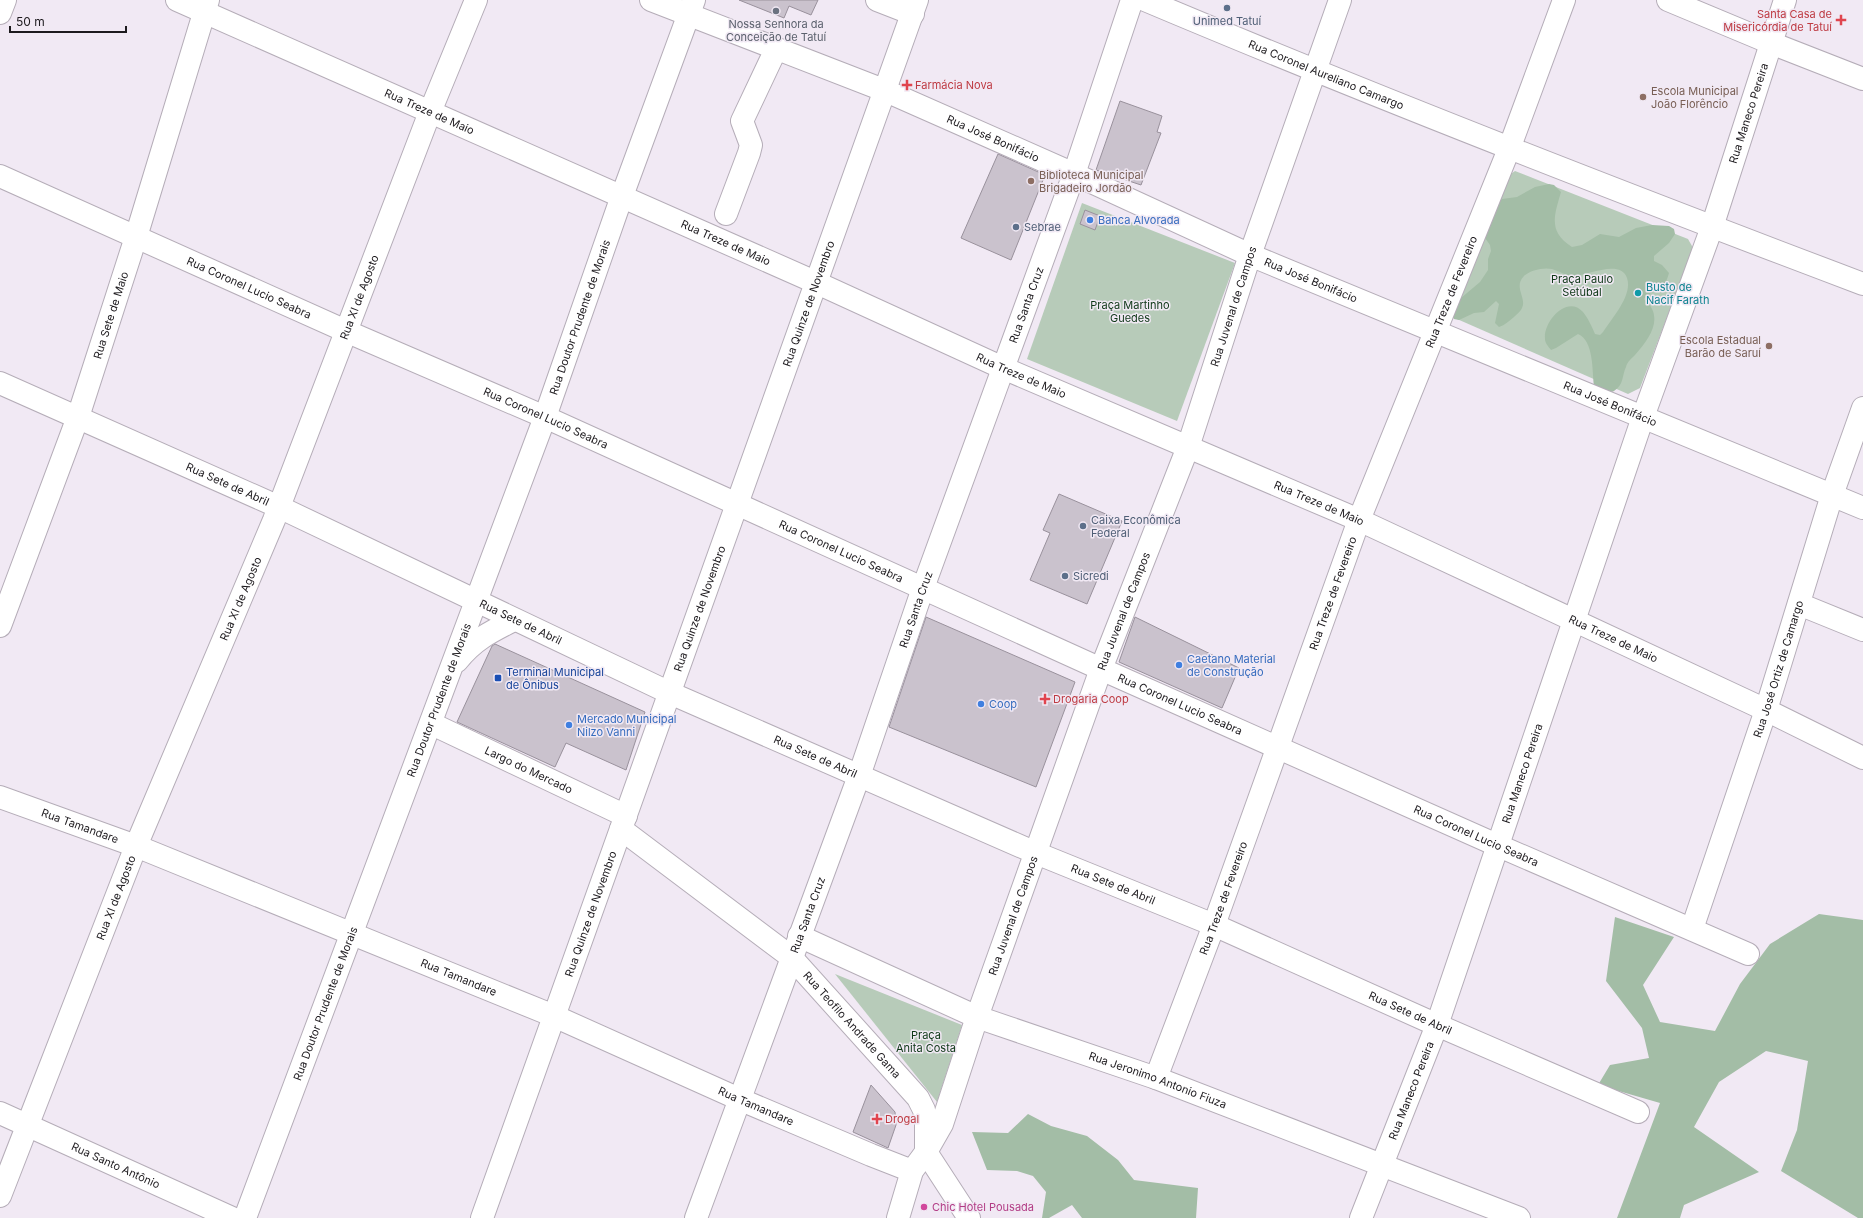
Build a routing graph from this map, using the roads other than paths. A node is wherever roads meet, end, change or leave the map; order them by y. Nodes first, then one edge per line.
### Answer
1 (5, 0) edge
2 (177, 0) edge
3 (476, 0) edge
4 (651, 0) edge
5 (877, 0) edge
6 (1132, 0) edge
7 (1145, 0) edge
8 (1340, 0) edge
9 (1564, 0) edge
10 (1668, 0) edge
11 (1785, 0) edge
12 (913, 5) edge
13 (206, 6) edge
14 (691, 8) edge
15 (0, 13) edge
16 (1771, 44) junction
17 (776, 49) junction
18 (1314, 71) junction
19 (1863, 79) edge
20 (886, 91) junction
21 (430, 112) junction
22 (1509, 149) junction
23 (1074, 174) junction
24 (0, 176) edge
25 (622, 196) junction
26 (726, 214) dead end
27 (1712, 227) junction
28 (136, 236) junction
29 (1250, 255) junction
30 (816, 282) junction
31 (1863, 284) edge
32 (348, 332) junction
33 (1435, 332) junction
34 (1003, 368) junction
35 (0, 383) edge
36 (1863, 408) edge
37 (78, 417) junction
38 (545, 417) junction
39 (1642, 417) junction
40 (1188, 446) junction
41 (1832, 495) junction
42 (737, 504) junction
43 (279, 507) junction
44 (1863, 508) edge
45 (1360, 520) junction
46 (923, 588) junction
47 (475, 602) junction
48 (1799, 604) junction
49 (514, 620) junction
50 (1573, 621) junction
51 (0, 626) edge
52 (1863, 630) edge
53 (452, 668) junction
54 (1101, 669) junction
55 (670, 693) junction
56 (1766, 710) junction
57 (432, 724) junction
58 (1278, 746) junction
59 (1863, 758) edge
60 (859, 776) junction
61 (0, 797) edge
62 (624, 822) junction
63 (136, 846) junction
64 (1499, 846) junction
65 (1036, 853) junction
66 (1214, 925) junction
67 (1692, 929) junction
68 (351, 935) junction
69 (799, 936) junction
70 (1748, 954) dead end
71 (791, 957) junction
72 (554, 1016) junction
73 (977, 1017) junction
74 (1437, 1025) junction
75 (1156, 1078) junction
76 (739, 1099) junction
77 (1638, 1112) dead end
78 (0, 1113) edge
79 (28, 1125) junction
80 (926, 1152) junction
81 (1382, 1166) junction
82 (912, 1171) junction
83 (0, 1196) edge
84 (232, 1218) edge
85 (246, 1218) edge
86 (482, 1218) edge
87 (696, 1218) edge
88 (898, 1218) edge
89 (969, 1218) edge
90 (1361, 1218) edge
91 (1519, 1218) edge

1 - 15 street
2 - 13 street, Rua Treze de Maio
3 - 21 street, Rua XI de Agosto
4 - 14 street, Rua José Bonifácio
5 - 12 street
6 - 23 street, Rua Santa Cruz
7 - 18 street, Rua Coronel Aureliano Camargo
8 - 18 street, Rua Juvenal de Campos
9 - 22 street, Rua Treze de Fevereiro
10 - 16 street
11 - 16 street, Rua Maneco Pereira
12 - 20 street, Rua Quinze de Novembro
13 - 21 street, Rua Treze de Maio
13 - 28 street, Rua Sete de Maio
14 - 17 street, Rua José Bonifácio
14 - 25 street, Rua Doutor Prudente de Morais
16 - 19 street
16 - 27 street, Rua Maneco Pereira
17 - 20 street, Rua José Bonifácio
17 - 26 street
18 - 22 street, Rua Coronel Aureliano Camargo
18 - 29 street, Rua Juvenal de Campos
20 - 23 street, Rua José Bonifácio
20 - 30 street, Rua Quinze de Novembro
21 - 25 street, Rua Treze de Maio
21 - 32 street, Rua XI de Agosto
22 - 27 street
22 - 33 street, Rua Treze de Fevereiro
23 - 29 street, Rua José Bonifácio
23 - 34 street, Rua Santa Cruz
24 - 28 street, Rua Coronel Lucio Seabra
25 - 30 street, Rua Treze de Maio
25 - 38 street, Rua Doutor Prudente de Morais
27 - 31 street
27 - 39 street
28 - 32 street, Rua Coronel Lucio Seabra
28 - 37 street, Rua Sete de Maio
29 - 33 street, Rua José Bonifácio
29 - 40 street, Rua Juvenal de Campos
30 - 34 street, Rua Treze de Maio
30 - 42 street, Rua Quinze de Novembro
32 - 38 street, Rua Coronel Lucio Seabra
32 - 43 street, Rua XI de Agosto
33 - 39 street, Rua José Bonifácio
33 - 45 street, Rua Treze de Fevereiro
34 - 40 street, Rua Treze de Maio
34 - 46 street, Rua Santa Cruz
35 - 37 street, Rua Sete de Abril
36 - 41 street, Rua José Ortiz de Camargo
37 - 43 street, Rua Sete de Abril
37 - 51 street, Rua Sete de Maio
38 - 42 street, Rua Coronel Lucio Seabra
38 - 47 street, Rua Doutor Prudente de Morais
39 - 41 street, Rua José Bonifácio
39 - 50 street, Rua Maneco Pereira
40 - 45 street, Rua Treze de Maio
40 - 54 street, Rua Juvenal de Campos
41 - 44 street, Rua José Bonifácio
41 - 48 street, Rua José Ortiz de Camargo
42 - 46 street, Rua Coronel Lucio Seabra
42 - 55 street, Rua Quinze de Novembro
43 - 47 street, Rua Sete de Abril
43 - 63 street, Rua XI de Agosto
45 - 50 street, Rua Treze de Maio
45 - 58 street, Rua Treze de Fevereiro
46 - 54 street, Rua Coronel Lucio Seabra
46 - 60 street, Rua Santa Cruz
47 - 49 street, Rua Sete de Abril
47 - 53 street, Rua Doutor Prudente de Morais
48 - 52 street
48 - 56 street, Rua José Ortiz de Camargo
49 - 53 street
49 - 55 street, Rua Sete de Abril
50 - 56 street, Rua Treze de Maio
50 - 64 street, Rua Maneco Pereira
53 - 57 street, Rua Doutor Prudente de Morais
54 - 58 street, Rua Coronel Lucio Seabra
54 - 65 street, Rua Juvenal de Campos
55 - 60 street, Rua Sete de Abril
55 - 62 street, Rua Quinze de Novembro
56 - 59 street, Rua Treze de Maio
56 - 67 street, Rua José Ortiz de Camargo
57 - 62 street, Largo do Mercado
57 - 68 street, Rua Doutor Prudente de Morais
58 - 64 street, Rua Coronel Lucio Seabra
58 - 66 street, Rua Treze de Fevereiro
60 - 65 street, Rua Sete de Abril
60 - 69 street, Rua Santa Cruz
61 - 63 street, Rua Tamandare
62 - 71 street, Rua Teofilo Andrade Gama
62 - 72 street, Rua Quinze de Novembro
63 - 68 street, Rua Tamandare
63 - 79 street, Rua XI de Agosto
64 - 67 street, Rua Coronel Lucio Seabra
64 - 74 street, Rua Maneco Pereira
65 - 66 street, Rua Sete de Abril
65 - 73 street, Rua Juvenal de Campos
66 - 74 street, Rua Sete de Abril
66 - 75 street, Rua Treze de Fevereiro
67 - 70 street, Rua Coronel Lucio Seabra
68 - 72 street, Rua Tamandare
68 - 85 street, Rua Doutor Prudente de Morais
69 - 71 street, Rua Santa Cruz
69 - 73 street, Rua Jeronimo Antonio Fiuza
71 - 76 street, Rua Santa Cruz
71 - 80 street, Rua Teofilo Andrade Gama
72 - 76 street, Rua Tamandare
72 - 86 street, Rua Quinze de Novembro
73 - 75 street, Rua Jeronimo Antonio Fiuza
73 - 80 street, Rua Juvenal de Campos
74 - 77 street, Rua Sete de Abril
74 - 81 street, Rua Maneco Pereira
75 - 81 street, Rua Jeronimo Antonio Fiuza
76 - 82 street, Rua Tamandare
76 - 87 street, Rua Santa Cruz
78 - 79 street, Rua Santo Antônio
79 - 83 street, Rua XI de Agosto
79 - 84 street, Rua Santo Antônio
80 - 82 street, Rua Juvenal de Campos
80 - 89 street
81 - 90 street, Rua Maneco Pereira
81 - 91 street, Rua Jeronimo Antonio Fiuza
82 - 88 street, Rua Juvenal de Campos

